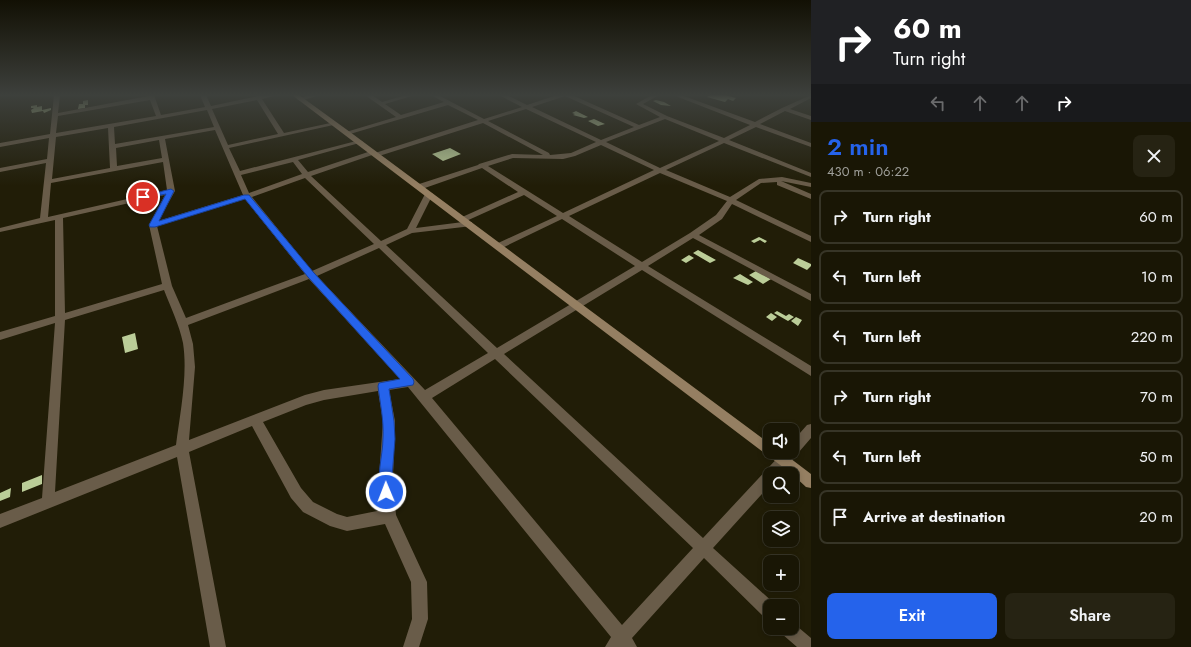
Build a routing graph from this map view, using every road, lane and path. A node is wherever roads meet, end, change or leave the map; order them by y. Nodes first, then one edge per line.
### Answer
1 (53, 125) edge
2 (115, 125) edge
3 (217, 125) edge
4 (276, 125) edge
5 (329, 125) edge
6 (337, 125) edge
7 (373, 125) edge
8 (469, 125) edge
9 (491, 125) edge
10 (566, 125) edge
11 (635, 125) edge
12 (644, 125) edge
13 (686, 125) edge
14 (753, 125) edge
15 (758, 125) edge
16 (111, 126) junction
17 (639, 127) junction
18 (218, 128) junction
19 (348, 133) junction
20 (282, 135) junction
21 (52, 136) junction
22 (162, 139) junction
23 (725, 140) junction
24 (360, 142) junction
25 (602, 142) junction
26 (0, 145) edge
27 (811, 145) edge
28 (226, 147) junction
29 (112, 148) junction
30 (375, 154) junction
31 (552, 157) junction
32 (165, 159) junction
33 (294, 159) junction
34 (49, 160) junction
35 (482, 165) junction
36 (114, 169) junction
37 (0, 170) edge
38 (659, 170) junction
39 (237, 174) junction
40 (811, 174) edge
41 (307, 176) junction
42 (773, 179) junction
43 (47, 182) junction
44 (811, 185) edge
45 (419, 187) junction
46 (171, 191) junction
47 (524, 192) junction
48 (429, 194) junction
49 (247, 196) junction
50 (811, 197) edge
51 (731, 200) junction
52 (59, 216) junction
53 (563, 216) junction
54 (44, 220) junction
55 (466, 222) junction
56 (153, 225) junction
57 (0, 230) edge
58 (410, 231) junction
59 (693, 235) junction
60 (811, 240) edge
61 (381, 244) junction
62 (499, 246) junction
63 (642, 265) junction
64 (311, 275) junction
65 (167, 286) junction
66 (811, 298) edge
67 (577, 305) junction
68 (60, 318) junction
69 (183, 323) junction
70 (0, 336) edge
71 (498, 353) junction
72 (811, 372) edge
73 (409, 382) junction
74 (383, 386) junction
75 (424, 397) junction
76 (255, 420) junction
77 (811, 429) edge
78 (799, 443) edge
79 (763, 445) edge
80 (182, 450) junction
81 (784, 459) edge
82 (793, 459) edge
83 (777, 467) edge
84 (811, 482) edge
85 (763, 483) edge
86 (48, 502) junction
87 (389, 516) junction
88 (0, 521) edge
89 (703, 548) junction
90 (763, 604) edge
91 (796, 635) edge
92 (621, 644) edge
93 (218, 647) edge
94 (411, 647) edge
95 (809, 647) edge

1 - 21 street
2 - 16 street
3 - 18 street
4 - 20 street
5 - 20 street
6 - 19 street
7 - 19 street
8 - 30 street
9 - 31 street
10 - 25 street
11 - 17 street
12 - 17 street
13 - 23 street
14 - 23 street
15 - 27 street
16 - 21 street
16 - 29 street
17 - 25 street
18 - 22 street
18 - 28 street
19 - 24 street
20 - 28 street
21 - 26 street
21 - 34 street
22 - 29 street
22 - 32 street
23 - 38 street
23 - 40 street
24 - 30 street
24 - 33 street
25 - 31 street
25 - 38 street
28 - 39 street
29 - 36 street
30 - 41 street
30 - 45 street
31 - 35 street
32 - 36 street
32 - 46 street
33 - 39 street
33 - 41 street
34 - 37 street
34 - 43 street
35 - 45 street
35 - 47 street
36 - 43 street
38 - 51 street
38 - 53 street
39 - 49 street
41 - 49 street
41 - 61 street
42 - 44 street
42 - 50 street
42 - 51 street
43 - 54 street
45 - 48 street
46 - 52 street
46 - 56 street
47 - 53 street
47 - 55 street
48 - 55 street
48 - 58 street
49 - 56 street
49 - 64 street
51 - 59 street
51 - 60 street
52 - 54 street
52 - 68 street
53 - 62 street
53 - 63 street
54 - 57 street
55 - 58 street
55 - 62 street
56 - 65 street
58 - 61 street
59 - 63 street
59 - 66 street
61 - 64 street
61 - 71 street
62 - 67 street
63 - 67 street
63 - 72 street
64 - 69 street
64 - 73 street
65 - 68 street
65 - 69 street
67 - 71 street
67 - 79 street
68 - 70 street
68 - 86 street
69 - 80 street
71 - 75 street
71 - 89 street
73 - 74 street
73 - 75 street
74 - 76 street
74 - 87 street
75 - 92 street
76 - 80 street
76 - 87 street
77 - 78 street
80 - 86 street
80 - 93 street
81 - 83 street
82 - 84 street
85 - 89 street
86 - 88 street
87 - 94 street
89 - 90 street
89 - 92 street
91 - 95 street

